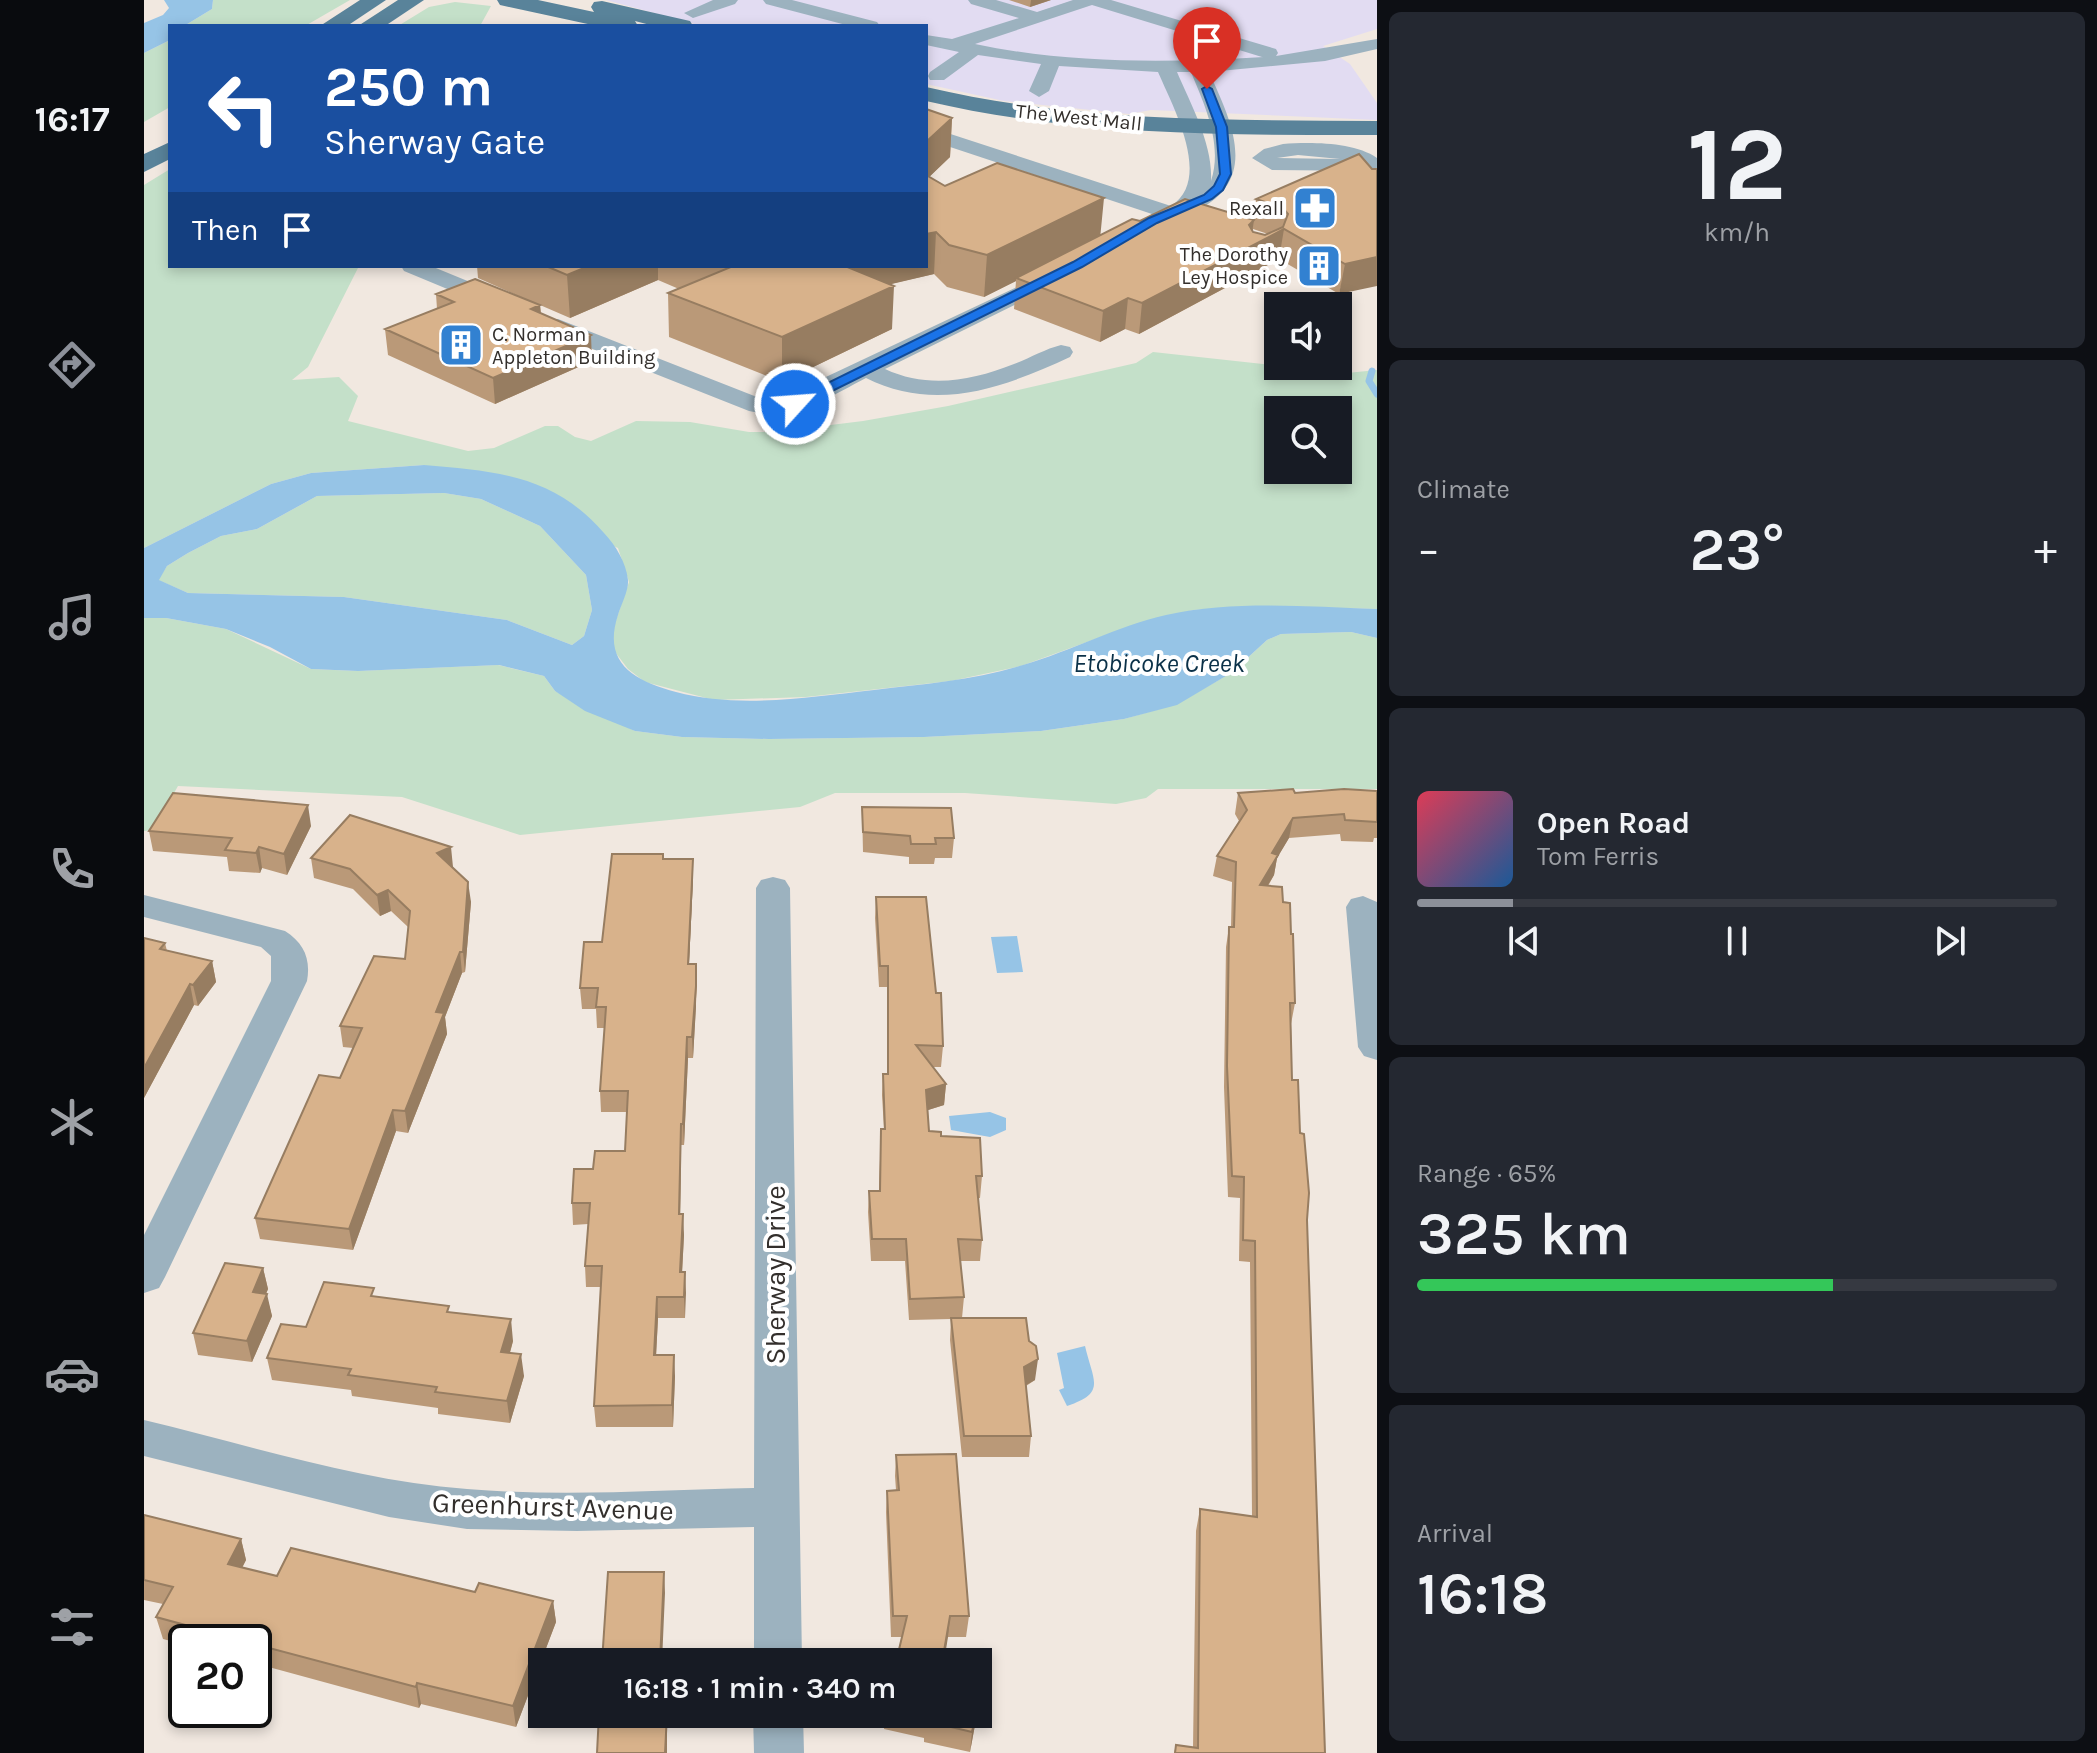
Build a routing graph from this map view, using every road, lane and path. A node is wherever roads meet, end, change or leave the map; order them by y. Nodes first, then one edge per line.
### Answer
1 (375, 0) edge
2 (413, 0) edge
3 (508, 0) edge
4 (565, 0) edge
5 (729, 0) edge
6 (772, 0) edge
7 (977, 0) edge
8 (1092, 0) edge
9 (1142, 0) edge
10 (1035, 17) junction
11 (687, 20) edge
12 (334, 24) edge
13 (372, 24) edge
14 (618, 24) edge
15 (863, 24) edge
16 (928, 40) edge
17 (1377, 44) edge
18 (952, 45) junction
19 (975, 49) junction
20 (1354, 50) junction
21 (1326, 55) junction
22 (1377, 57) edge
23 (1289, 59) junction
24 (1052, 60) junction
25 (1165, 65) junction
26 (1197, 65) junction
27 (932, 85) edge
28 (1039, 91) dead end
29 (928, 105) edge
30 (1377, 128) edge
31 (1191, 132) junction
32 (928, 133) edge
33 (1222, 133) junction
34 (168, 150) edge
35 (1373, 161) edge
36 (144, 164) edge
37 (1201, 172) junction
38 (1239, 174) junction
39 (1177, 209) junction
40 (1202, 224) edge
41 (1132, 232) edge
42 (1077, 265) edge
43 (417, 268) edge
44 (1061, 352) dead end
45 (866, 369) junction
46 (773, 888) dead end
47 (144, 906) edge
48 (1363, 907) dead end
49 (1377, 1045) edge
50 (144, 1277) edge
51 (144, 1438) edge
52 (777, 1507) junction
53 (778, 1648) edge
54 (778, 1728) edge
55 (779, 1753) edge

1 - 12 main road
2 - 13 main road
3 - 14 main road
4 - 11 main road
5 - 11 street
6 - 15 street
7 - 10 street
8 - 10 street
8 - 23 street
9 - 21 street
10 - 18 street
16 - 18 street
17 - 20 street
18 - 19 street
19 - 24 street
19 - 27 street
20 - 21 street
20 - 22 street
21 - 23 street
23 - 26 street
24 - 25 street
24 - 28 street
25 - 26 street
25 - 31 street
26 - 33 street
27 - 31 main road, The West Mall
29 - 31 main road, The West Mall
30 - 33 main road, The West Mall
31 - 33 main road, The West Mall
31 - 37 street
32 - 39 street
33 - 35 main road, The West Mall
33 - 38 street
34 - 36 main road
35 - 38 street
37 - 38 street
37 - 39 street
38 - 39 street
39 - 40 street
39 - 41 street
42 - 45 street
43 - 45 street
44 - 45 street
46 - 52 street, Sherway Drive
47 - 50 street
48 - 49 street
51 - 52 street, Greenhurst Avenue
52 - 53 street, Sherway Drive
54 - 55 street

